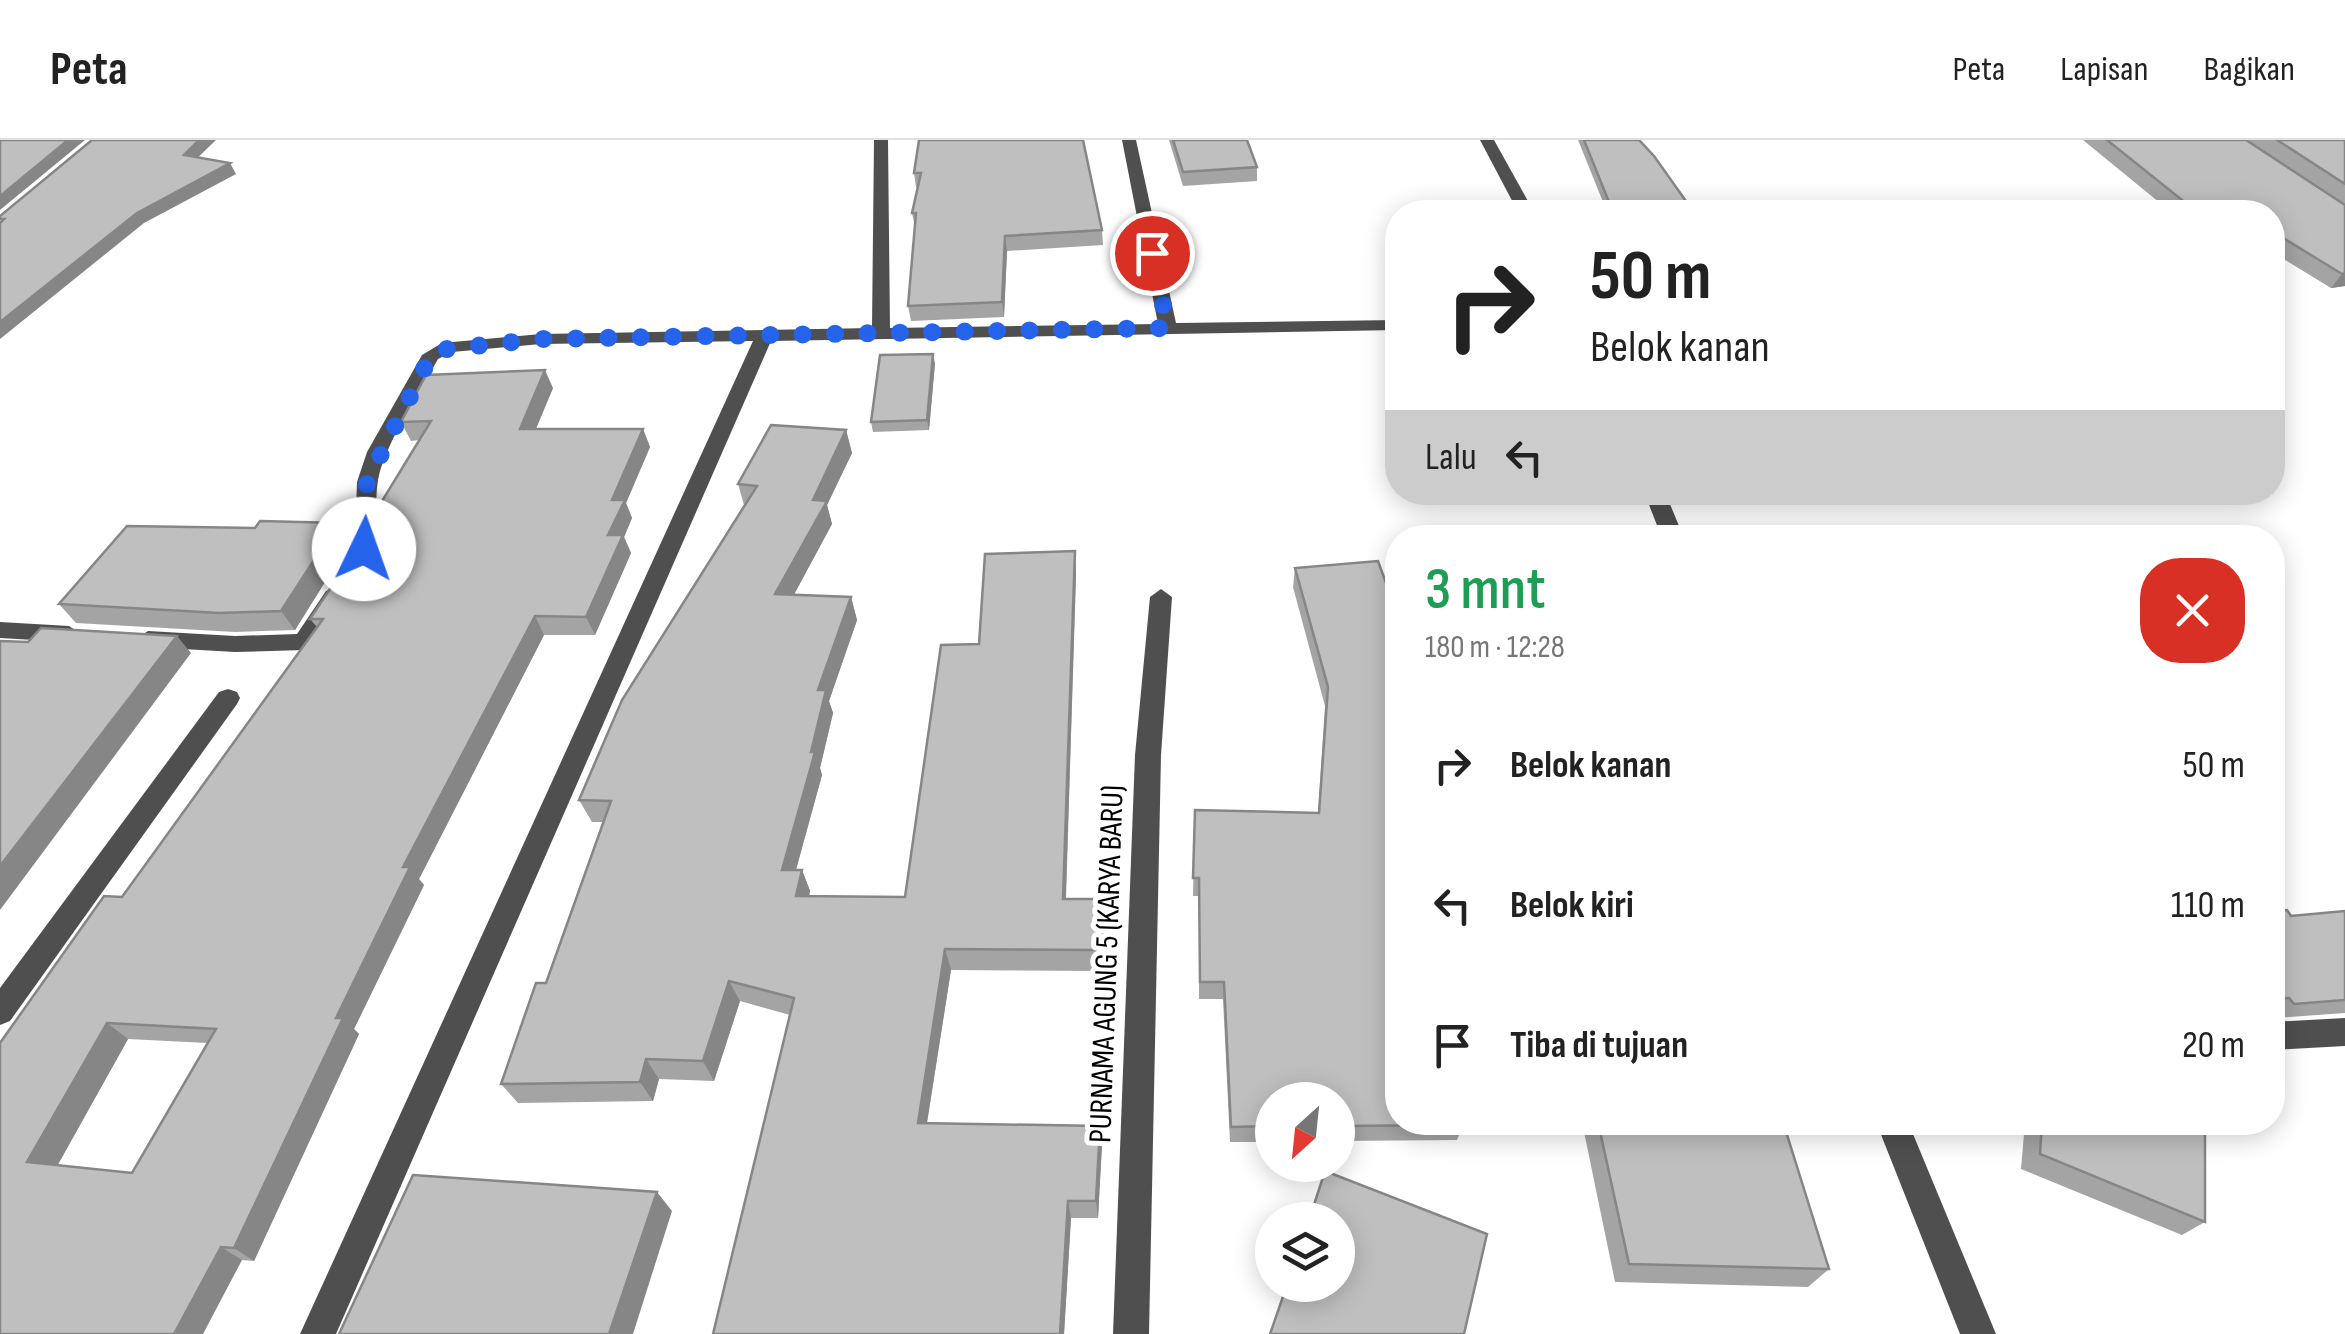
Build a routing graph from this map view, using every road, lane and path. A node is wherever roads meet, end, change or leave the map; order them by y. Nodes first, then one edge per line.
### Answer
1 (880, 140) edge
2 (1129, 140) edge
3 (1487, 140) edge
4 (1520, 200) edge
5 (1385, 325) edge
6 (1168, 328) junction
7 (765, 334) junction
8 (881, 335) junction
9 (1161, 597) dead end
10 (0, 630) edge
11 (228, 698) dead end
12 (0, 1012) edge
13 (2345, 1032) edge
14 (2285, 1035) edge
15 (1897, 1135) edge
16 (318, 1334) edge
17 (1131, 1334) edge
18 (1978, 1334) edge

1 - 8 street
2 - 6 street
3 - 4 street
5 - 6 street
6 - 8 street
7 - 8 street
7 - 10 street
7 - 16 street
9 - 17 street, PURNAMA AGUNG 5 (KARYA BARU)
11 - 12 street
13 - 14 street
15 - 18 street

